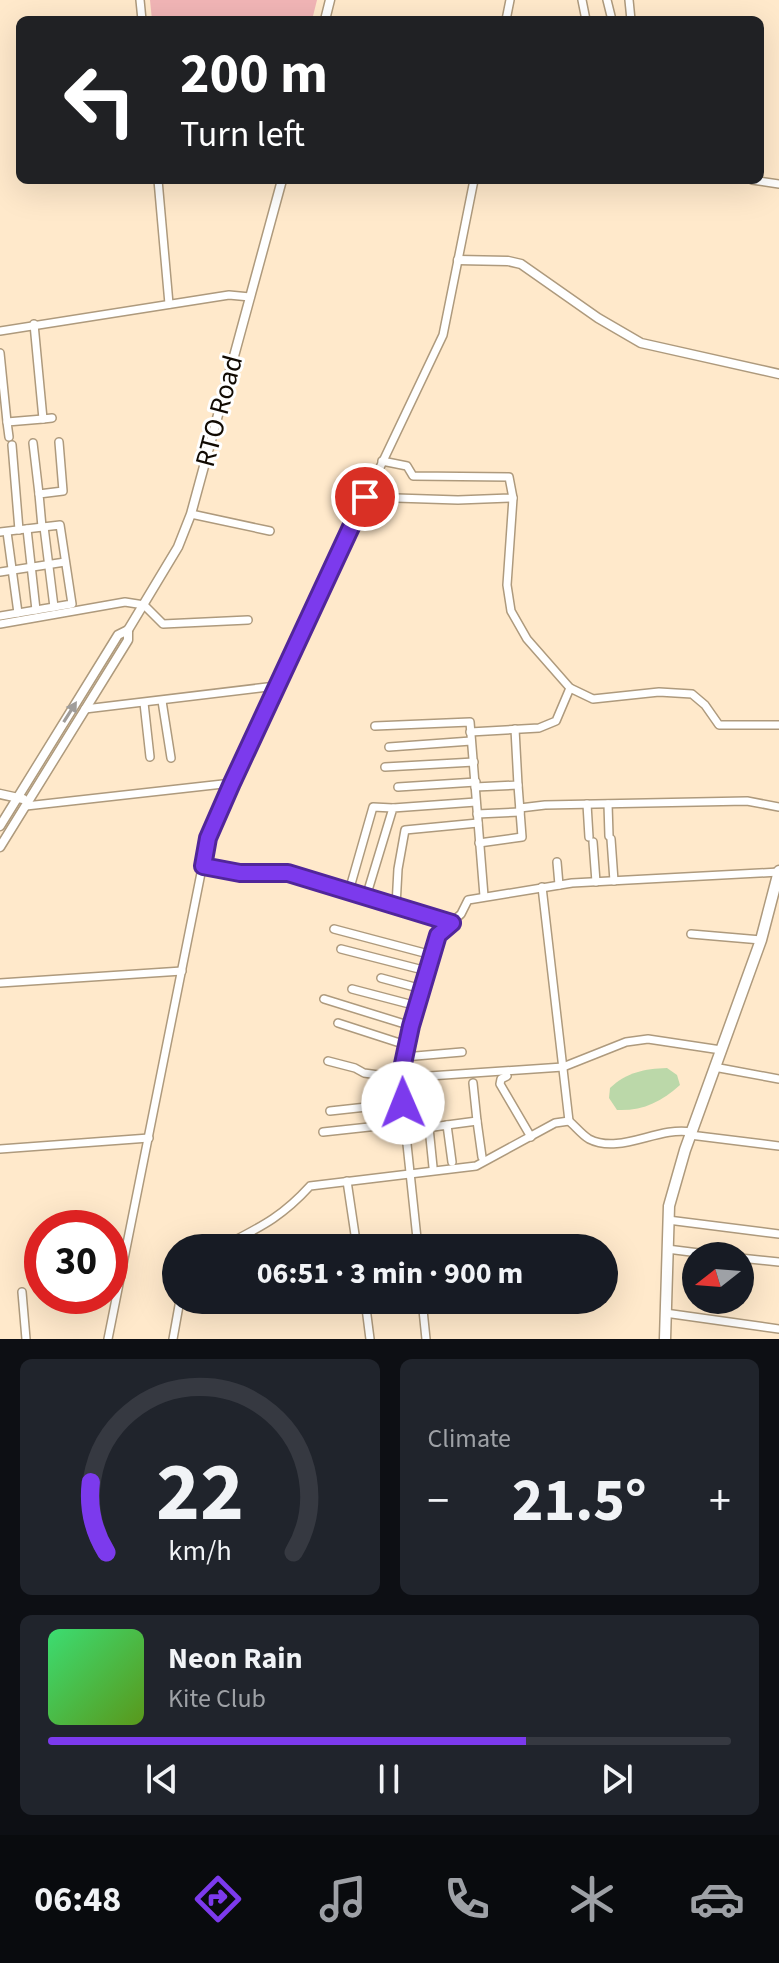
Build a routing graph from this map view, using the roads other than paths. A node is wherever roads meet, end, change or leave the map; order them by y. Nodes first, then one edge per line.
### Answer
1 (158, 184) edge
2 (281, 184) edge
3 (473, 184) edge
4 (458, 260) junction
5 (250, 297) junction
6 (169, 304) junction
7 (34, 324) junction
8 (0, 331) edge
9 (0, 353) edge
10 (779, 374) edge
11 (52, 418) dead end
12 (43, 419) junction
13 (7, 422) junction
14 (59, 442) dead end
15 (33, 443) dead end
16 (382, 461) junction
17 (39, 494) junction
18 (365, 497) junction
19 (513, 498) junction
20 (191, 514) junction
21 (43, 527) junction
22 (23, 530) junction
23 (270, 531) dead end
24 (3, 532) edge
25 (65, 562) junction
26 (49, 564) junction
27 (31, 567) junction
28 (12, 570) junction
29 (0, 572) edge
30 (144, 605) junction
31 (54, 607) junction
32 (36, 610) junction
33 (18, 613) junction
34 (0, 616) edge
35 (248, 620) dead end
36 (0, 624) edge
37 (128, 630) junction
38 (276, 686) junction
39 (570, 688) junction
40 (162, 701) junction
41 (144, 703) junction
42 (85, 709) junction
43 (779, 725) edge
44 (375, 726) dead end
45 (515, 729) junction
46 (471, 736) junction
47 (50, 745) junction
48 (389, 747) dead end
49 (59, 751) junction
50 (150, 757) dead end
51 (171, 758) dead end
52 (474, 762) junction
53 (385, 767) dead end
54 (232, 783) junction
55 (475, 784) junction
56 (518, 785) junction
57 (398, 787) dead end
58 (0, 794) edge
59 (18, 798) junction
60 (476, 802) junction
61 (587, 804) junction
62 (608, 804) junction
63 (0, 805) edge
64 (26, 805) junction
65 (779, 807) edge
66 (11, 808) junction
67 (393, 808) junction
68 (520, 810) junction
69 (477, 814) junction
70 (478, 823) junction
71 (0, 826) edge
72 (479, 843) junction
73 (0, 847) edge
74 (557, 862) dead end
75 (203, 866) junction
76 (779, 872) edge
77 (614, 881) junction
78 (596, 882) junction
79 (559, 885) junction
80 (542, 887) junction
81 (349, 891) junction
82 (484, 896) junction
83 (366, 897) junction
84 (396, 906) junction
85 (452, 923) junction
86 (334, 929) dead end
87 (691, 934) dead end
88 (761, 940) junction
89 (341, 949) dead end
90 (432, 955) junction
91 (182, 971) junction
92 (427, 971) junction
93 (381, 978) dead end
94 (0, 983) edge
95 (352, 989) dead end
96 (422, 989) junction
97 (324, 999) dead end
98 (417, 1006) junction
99 (338, 1023) dead end
100 (411, 1026) junction
101 (406, 1045) junction
102 (721, 1050) junction
103 (462, 1052) dead end
104 (404, 1057) junction
105 (328, 1061) dead end
106 (563, 1067) junction
107 (714, 1067) junction
108 (507, 1076) dead end
109 (400, 1078) junction
110 (779, 1079) edge
111 (473, 1083) dead end
112 (426, 1098) dead end
113 (403, 1103) junction
114 (330, 1111) dead end
115 (477, 1121) junction
116 (569, 1121) junction
117 (447, 1125) junction
118 (406, 1127) junction
119 (429, 1127) junction
120 (323, 1132) dead end
121 (691, 1134) junction
122 (531, 1137) junction
123 (149, 1138) junction
124 (779, 1146) edge
125 (0, 1149) edge
126 (482, 1157) dead end
127 (452, 1162) dead end
128 (433, 1167) dead end
129 (412, 1175) junction
130 (347, 1181) junction
131 (668, 1220) junction
132 (248, 1234) edge
133 (355, 1234) edge
134 (417, 1234) edge
135 (779, 1234) edge
136 (667, 1249) junction
137 (682, 1251) edge
138 (754, 1259) edge
139 (779, 1262) edge
140 (22, 1292) dead end
141 (665, 1313) junction
142 (177, 1314) edge
143 (367, 1314) edge
144 (423, 1314) edge
145 (779, 1329) edge
146 (26, 1339) edge
147 (108, 1339) edge
148 (173, 1339) edge
149 (370, 1339) edge
150 (426, 1339) edge
151 (665, 1339) edge

1 - 6 street
2 - 5 street, RTO Road
3 - 4 street
4 - 10 street
4 - 16 street
5 - 6 street
5 - 20 street, RTO Road
6 - 7 street
7 - 8 street
7 - 12 street
9 - 13 street
11 - 12 street
12 - 13 street
13 - 22 street
14 - 17 street
15 - 17 street
16 - 18 street
16 - 19 street
17 - 21 street
18 - 19 street
18 - 38 street
19 - 39 street
20 - 23 street
20 - 30 street, RTO Road
21 - 22 street
21 - 25 street
21 - 26 street
22 - 24 street
22 - 27 street
24 - 28 street
25 - 26 street
25 - 31 street
26 - 27 street
26 - 31 street
27 - 28 street
27 - 32 street
28 - 29 street
28 - 33 street
30 - 35 street
30 - 36 street
30 - 37 street, RTO Road
31 - 32 street
32 - 33 street
33 - 34 street
37 - 42 street, RTO Road
47 -> 37 street, RTO Road
38 - 40 street
38 - 54 street
39 - 43 street
39 - 45 street
40 - 41 street
40 - 51 street
41 - 42 street
41 - 50 street
42 - 49 street, RTO Road
44 - 46 street
45 - 46 street
45 - 56 street
46 - 48 street
46 - 52 street
47 - 49 street
47 - 59 street, RTO Road
49 - 64 street, RTO Road
52 - 53 street
52 - 55 street
54 - 64 street
54 - 75 street
55 - 56 street
55 - 57 street
55 - 60 street
56 - 68 street
58 - 59 street
59 - 64 street
59 - 66 street, RTO Road
60 - 67 street
60 - 69 street
61 - 62 street
61 - 68 street
61 - 78 street
62 - 65 street
62 - 77 street
63 - 66 street
64 - 66 street
64 - 73 street, RTO Road
66 - 71 street, RTO Road
67 - 81 street
67 - 83 street
68 - 69 street
68 - 72 street
69 - 70 street
70 - 72 street
70 - 84 street
72 - 82 street
74 - 79 street
75 - 81 street
75 - 91 street
76 - 77 street
76 - 88 main road
77 - 78 street
78 - 79 street
79 - 80 street
80 - 82 street
80 - 106 street
81 - 83 street
82 - 85 street
83 - 84 street
84 - 85 street
85 - 90 street
86 - 90 street
87 - 88 street
88 - 102 main road
89 - 92 street
90 - 92 street
91 - 94 street
91 - 123 street
92 - 96 street
93 - 96 street
95 - 98 street
96 - 98 street
97 - 100 street
98 - 100 street
99 - 101 street
100 - 101 street
101 - 104 street
102 - 106 street
102 - 107 main road
103 - 104 street
104 - 109 street
105 - 109 street
106 - 109 street
106 - 116 street
107 - 110 street
107 - 121 main road
108 - 122 street
109 - 113 street
111 - 115 street
112 - 119 street
113 - 114 street
113 - 118 street
115 - 117 street
115 - 126 street
116 - 121 street
116 - 122 street
117 - 119 street
117 - 127 street
118 - 119 street
118 - 120 street
118 - 129 street
119 - 128 street
121 - 124 street
121 - 131 main road
122 - 129 street
123 - 125 street
123 - 147 street
129 - 130 street
129 - 134 street
130 - 132 street
130 - 133 street
131 - 135 street
131 - 136 main road
136 - 137 street
136 - 141 main road
138 - 139 street
140 - 146 street
141 - 145 street
141 - 151 main road
142 - 148 street
143 - 149 street
144 - 150 street

